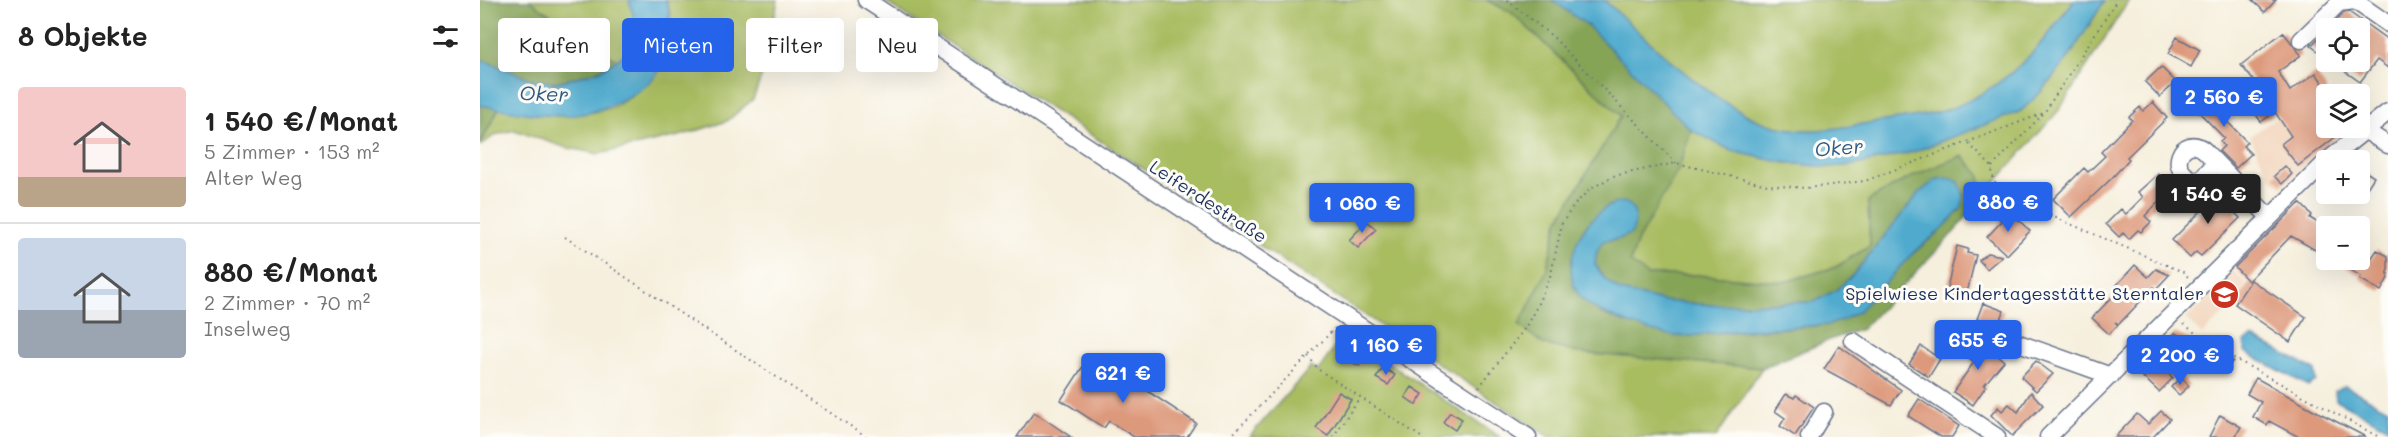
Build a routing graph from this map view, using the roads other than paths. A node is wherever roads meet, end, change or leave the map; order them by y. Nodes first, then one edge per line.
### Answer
1 (866, 0) edge
2 (2388, 24) edge
3 (2301, 40) dead end
4 (2388, 112) edge
5 (2370, 127) edge
6 (2370, 133) edge
7 (2356, 138) edge
8 (2388, 146) edge
9 (2341, 150) edge
10 (2212, 158) dead end
11 (2316, 172) edge
12 (2269, 217) junction
13 (1985, 331) dead end
14 (1853, 341) dead end
15 (2111, 376) junction
16 (1824, 412) dead end
17 (1528, 437) edge
18 (1809, 437) edge
19 (1997, 437) edge
20 (2048, 437) edge

1 - 17 street, Leiferdestraße
2 - 3 street
4 - 5 street
6 - 8 street
7 - 9 street
10 - 12 street
11 - 12 street
12 - 15 street
13 - 15 street
14 - 19 street
15 - 20 street
16 - 18 street

